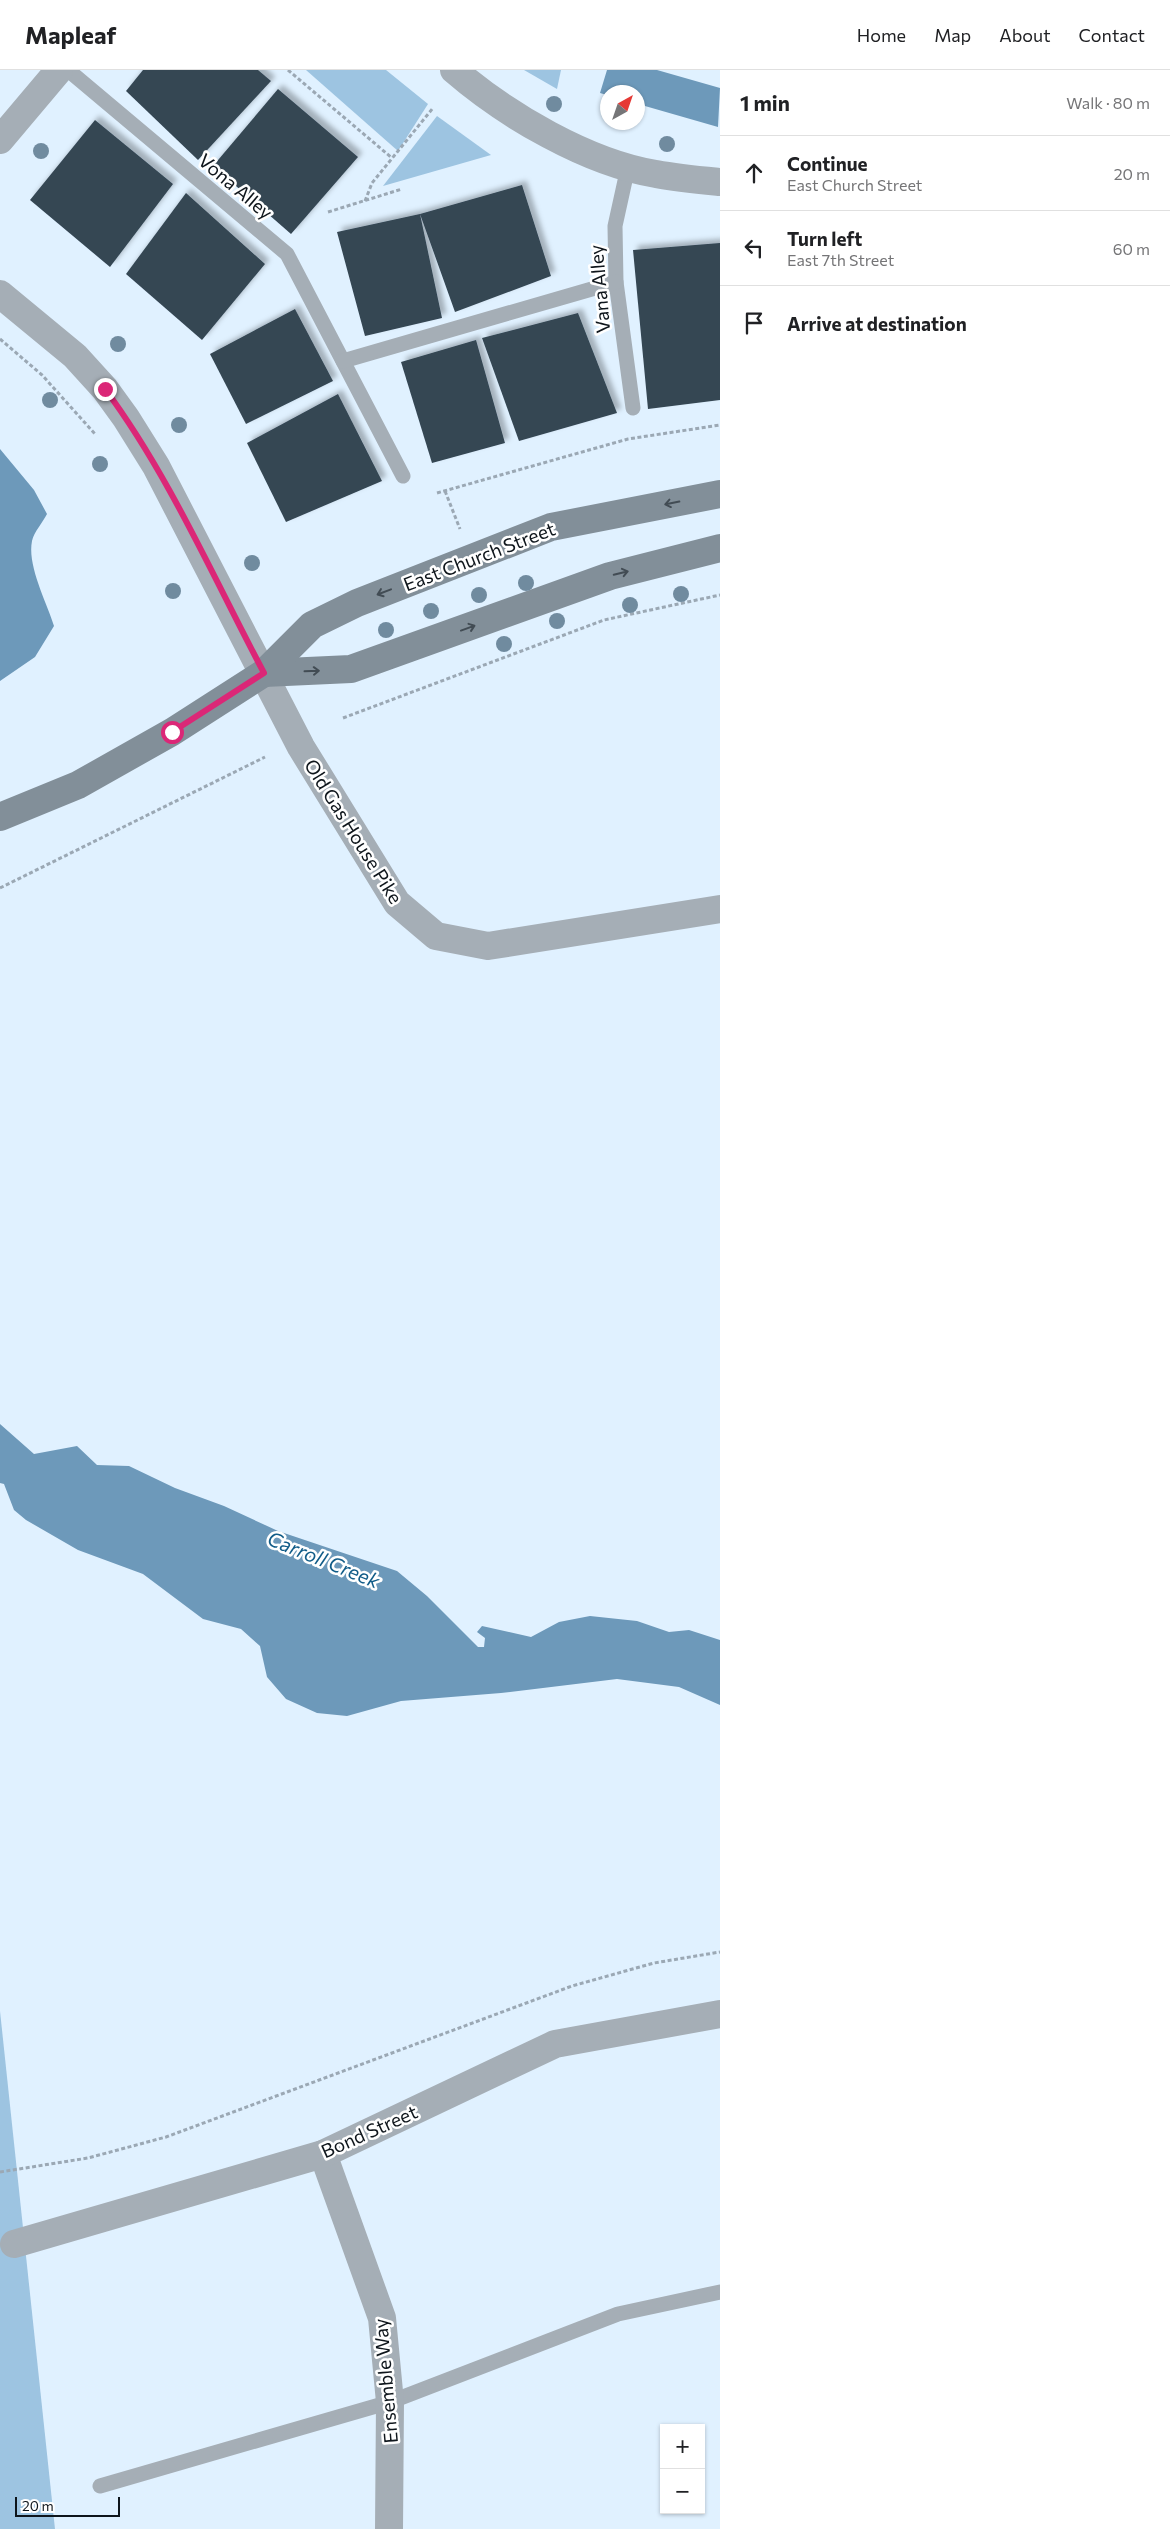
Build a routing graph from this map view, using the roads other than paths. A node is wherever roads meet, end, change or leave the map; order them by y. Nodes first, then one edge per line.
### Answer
1 (59, 70) edge
2 (68, 70) edge
3 (454, 70) edge
4 (0, 140) edge
5 (628, 167) junction
6 (720, 182) edge
7 (616, 282) junction
8 (0, 294) edge
9 (343, 361) junction
10 (633, 408) dead end
11 (403, 476) dead end
12 (720, 494) edge
13 (720, 548) edge
14 (264, 673) junction
15 (0, 817) edge
16 (720, 909) edge
17 (720, 2014) edge
18 (323, 2154) junction
19 (14, 2244) dead end
20 (720, 2292) edge
21 (390, 2402) junction
22 (100, 2486) dead end
23 (389, 2529) edge

1 - 4 street
2 - 9 lane, Vona Alley
3 - 5 street
5 - 6 street
5 - 7 lane, Vana Alley
7 - 9 lane
7 - 10 lane, Vana Alley
8 - 14 street, Old Gas House Pike
9 - 11 lane, Vona Alley
12 -> 14 main road, East Church Street
14 -> 13 main road
14 - 15 main road, East Church Street
14 - 16 street, Old Gas House Pike
17 - 18 street, Bond Street
18 - 19 street, Bond Street
18 - 21 street, Ensemble Way
20 - 21 lane
21 - 22 lane
21 - 23 street, Ensemble Way

